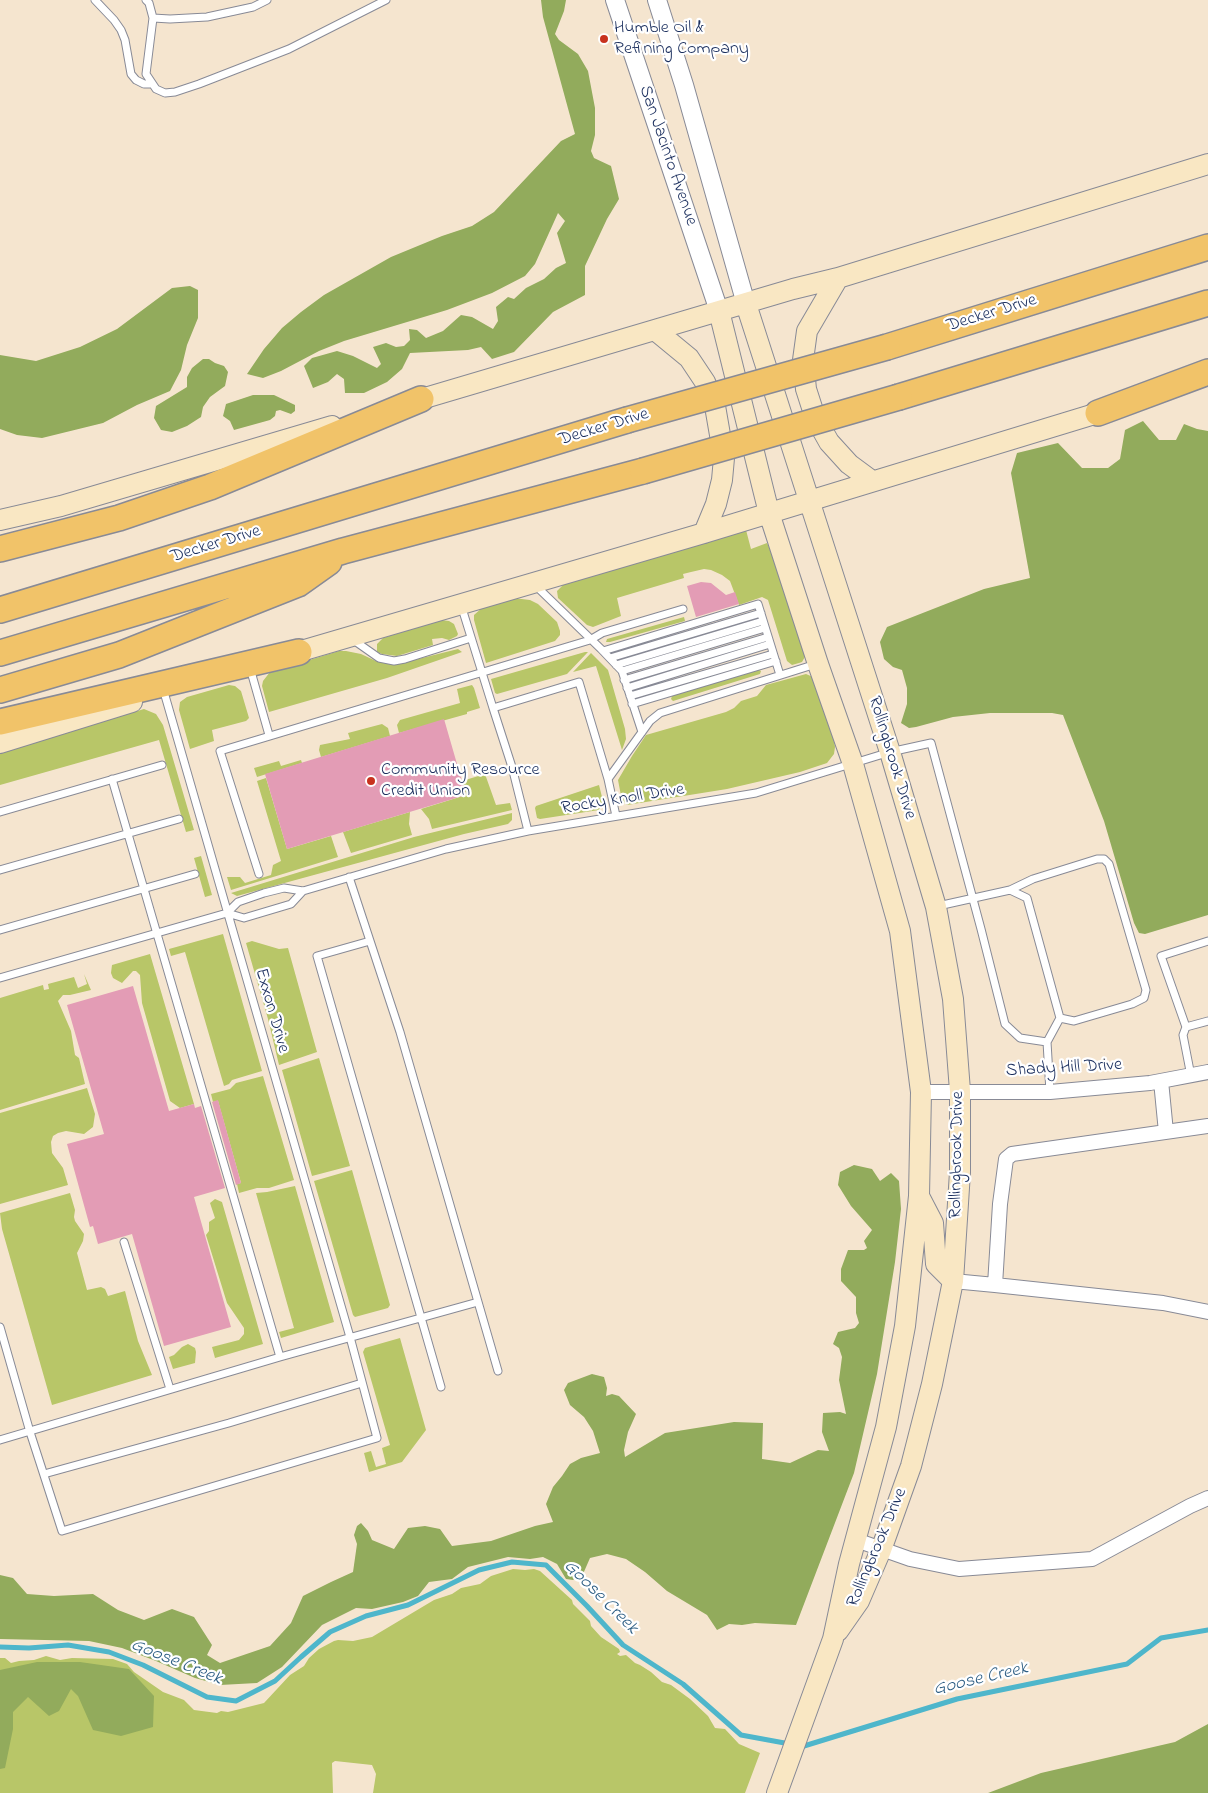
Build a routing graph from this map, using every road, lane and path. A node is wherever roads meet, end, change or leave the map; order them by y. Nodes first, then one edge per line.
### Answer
1 (95, 0) edge
2 (146, 0) edge
3 (267, 0) edge
4 (386, 0) edge
5 (615, 0) edge
6 (657, 0) edge
7 (153, 18) junction
8 (152, 84) junction
9 (1208, 164) edge
10 (1208, 247) edge
11 (838, 278) junction
12 (1208, 303) edge
13 (746, 304) junction
14 (719, 311) junction
15 (655, 330) junction
16 (1208, 372) edge
17 (1208, 381) edge
18 (421, 399) junction
19 (1098, 413) junction
20 (872, 481) junction
21 (810, 500) junction
22 (770, 513) junction
23 (0, 520) edge
24 (704, 533) junction
25 (0, 549) edge
26 (342, 551) junction
27 (533, 583) junction
28 (460, 605) junction
29 (683, 609) dead end
30 (0, 610) edge
31 (762, 617) junction
32 (765, 628) junction
33 (350, 637) junction
34 (471, 638) junction
35 (590, 640) junction
36 (769, 641) junction
37 (603, 651) junction
38 (299, 652) junction
39 (0, 653) edge
40 (610, 658) junction
41 (774, 658) junction
42 (818, 664) junction
43 (616, 665) junction
44 (249, 667) junction
45 (622, 672) junction
46 (481, 673) junction
47 (780, 676) junction
48 (624, 680) junction
49 (627, 688) junction
50 (0, 690) edge
51 (164, 692) junction
52 (631, 700) junction
53 (492, 708) junction
54 (0, 722) edge
55 (642, 732) junction
56 (269, 735) junction
57 (0, 743) edge
58 (890, 752) junction
59 (854, 764) junction
60 (162, 765) dead end
61 (112, 779) junction
62 (608, 779) junction
63 (0, 812) edge
64 (616, 816) junction
65 (179, 819) dead end
66 (528, 831) junction
67 (128, 834) junction
68 (0, 870) edge
69 (195, 874) dead end
70 (259, 874) dead end
71 (349, 877) junction
72 (143, 889) junction
73 (1010, 890) junction
74 (303, 891) junction
75 (972, 898) junction
76 (936, 907) junction
77 (227, 914) junction
78 (0, 930) edge
79 (156, 934) junction
80 (370, 941) junction
81 (1208, 941) edge
82 (0, 978) edge
83 (1060, 1018) junction
84 (1208, 1021) edge
85 (1186, 1027) junction
86 (1047, 1042) junction
87 (1208, 1072) edge
88 (1190, 1076) junction
89 (1161, 1081) junction
90 (960, 1091) junction
91 (920, 1092) junction
92 (1050, 1092) junction
93 (1208, 1126) edge
94 (1166, 1132) junction
95 (918, 1196) junction
96 (124, 1242) dead end
97 (953, 1281) junction
98 (996, 1285) junction
99 (478, 1302) junction
100 (1208, 1312) edge
101 (422, 1317) junction
102 (0, 1327) edge
103 (350, 1337) junction
104 (280, 1357) junction
105 (498, 1371) dead end
106 (362, 1382) junction
107 (441, 1387) dead end
108 (170, 1389) junction
109 (30, 1432) junction
110 (0, 1440) edge
111 (44, 1474) junction
112 (1208, 1498) edge
113 (856, 1540) junction
114 (881, 1550) junction
115 (833, 1639) junction
116 (777, 1793) edge

1 - 8 lane
2 - 7 lane
3 - 7 lane
4 - 8 lane
5 - 14 street, San Jacinto Avenue
6 - 13 street, San Jacinto Avenue
7 - 8 lane
9 - 11 main road
10 - 30 highway, Decker Drive, bridge
11 - 13 main road
11 - 20 main road
12 - 26 highway, bridge
13 - 14 main road
13 - 21 main road, Rollingbrook Drive
14 - 15 main road
14 - 22 main road, Rollingbrook Drive
15 - 18 main road
15 - 24 main road
16 - 19 highway
17 - 19 main road
18 - 23 main road
18 - 25 highway
19 - 20 main road
20 - 21 main road
21 - 22 main road
21 - 58 main road, Rollingbrook Drive
22 - 24 main road
22 - 42 main road, Rollingbrook Drive
24 - 27 main road
26 - 39 highway
26 - 50 highway
27 - 28 main road
27 - 35 lane
28 - 33 main road
28 - 34 lane
29 - 35 lane
31 - 32 lane
31 - 37 lane
31 - 40 lane
31 - 43 lane
32 - 36 lane
32 - 45 lane
33 - 34 lane
33 - 38 main road
34 - 46 lane
35 - 37 lane
35 - 46 lane
36 - 41 lane
36 - 48 lane
36 - 49 lane
37 - 40 lane
38 - 44 main road
38 - 54 highway
40 - 43 lane
41 - 47 lane
41 - 52 lane
42 - 47 lane
42 - 59 main road, Rollingbrook Drive
43 - 45 lane
44 - 51 main road
44 - 56 lane
45 - 48 lane
46 - 53 lane
46 - 56 lane
47 - 55 lane
48 - 49 lane
49 - 52 lane
51 - 57 main road
51 - 77 lane, Exxon Drive
52 - 55 lane
53 - 62 lane
53 - 66 lane
55 - 62 lane
56 - 70 lane
58 - 59 lane, Rocky Knoll Drive
58 - 75 lane, Rocky Knoll Drive
58 - 76 main road, Rollingbrook Drive
59 - 64 lane, Rocky Knoll Drive
59 - 91 main road, Rollingbrook Drive
60 - 61 lane
61 - 63 lane
61 - 67 lane
62 - 64 lane
64 - 66 lane, Rocky Knoll Drive
65 - 67 lane
66 - 71 lane, Rocky Knoll Drive
67 - 68 lane
67 - 72 lane
69 - 72 lane
71 - 74 lane, Rocky Knoll Drive
71 - 80 lane
72 - 78 lane
72 - 79 lane
73 - 75 lane
73 - 83 lane
73 - 83 lane
74 - 77 lane, Rocky Knoll Drive
74 - 77 lane, Rocky Knoll Drive
75 - 76 lane
75 - 86 lane
76 - 90 main road, Rollingbrook Drive
77 - 79 lane
77 - 103 lane, Exxon Drive
79 - 82 lane
79 - 104 lane
80 - 99 lane
80 - 101 lane
81 - 85 lane
83 - 86 lane
84 - 85 lane
85 - 88 lane
86 - 92 lane
87 - 88 street, Shady Hill Drive
88 - 89 street, Shady Hill Drive
89 - 92 street, Shady Hill Drive
89 - 94 street
90 - 91 street, Shady Hill Drive
90 - 92 street, Shady Hill Drive
90 - 97 main road, Rollingbrook Drive
91 - 95 main road, Rollingbrook Drive
93 - 94 street
94 - 98 street
95 - 97 main road
95 - 113 main road, Rollingbrook Drive
96 - 108 lane
97 - 98 street
97 - 114 main road, Rollingbrook Drive
98 - 100 street
99 - 101 lane
99 - 105 lane
101 - 103 lane
101 - 107 lane
102 - 109 lane
103 - 104 lane
103 - 106 lane, Exxon Drive
104 - 108 lane
106 - 111 lane
106 - 111 lane, Exxon Drive
108 - 109 lane
109 - 110 lane
109 - 111 lane
112 - 114 street
113 - 114 street
113 - 115 main road, Rollingbrook Drive
114 - 115 main road, Rollingbrook Drive
115 - 116 main road

